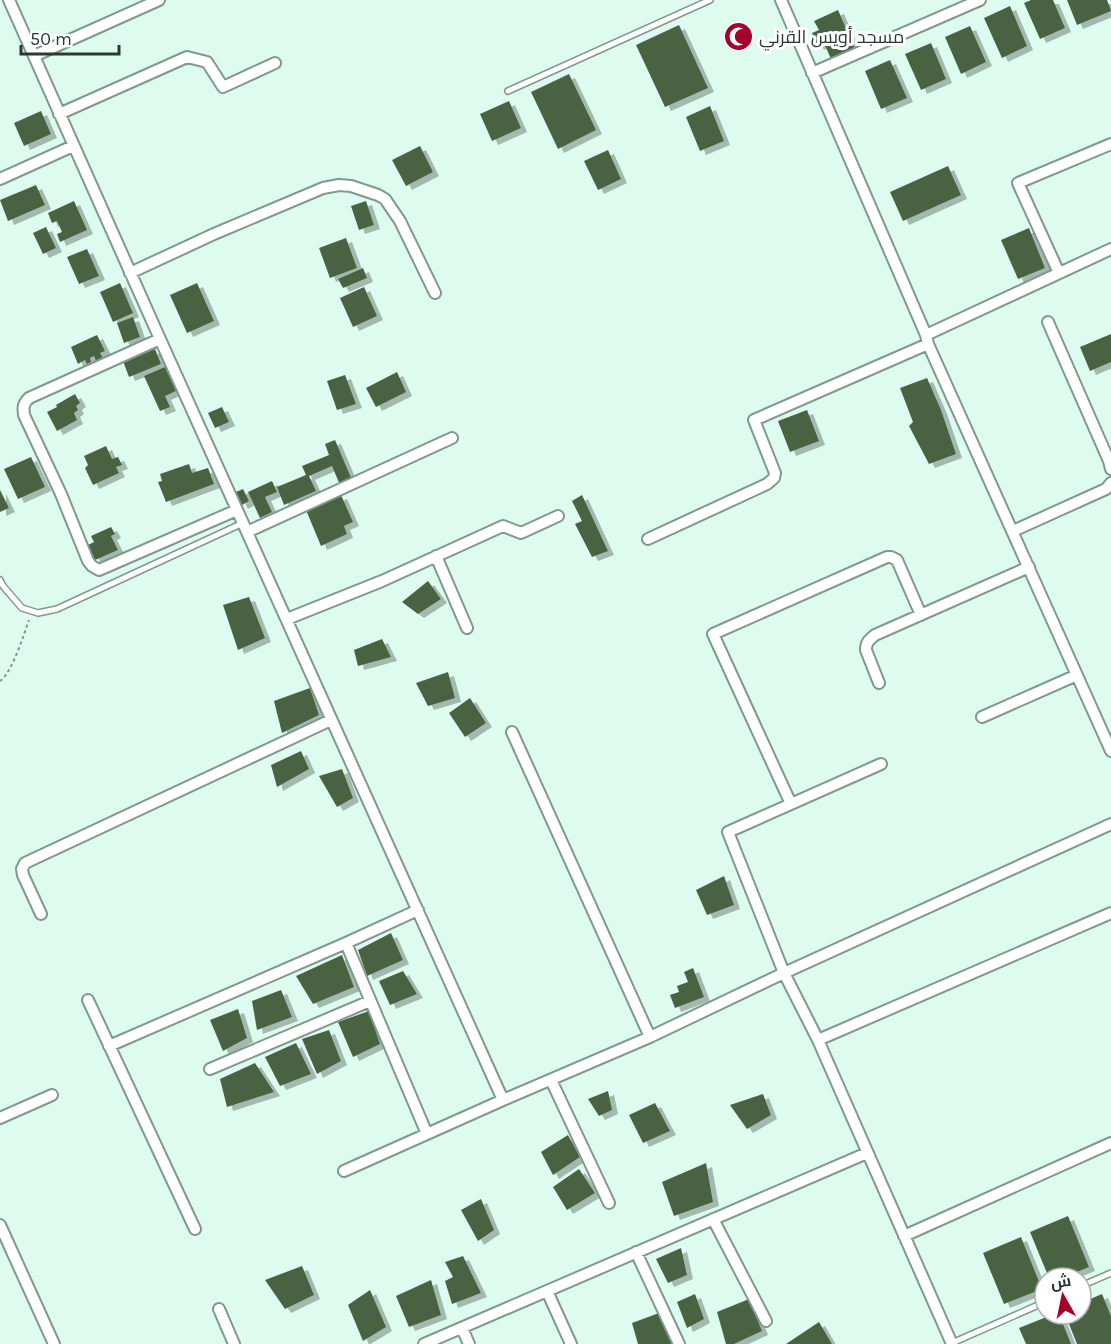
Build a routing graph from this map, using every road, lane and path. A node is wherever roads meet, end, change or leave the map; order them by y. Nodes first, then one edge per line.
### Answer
1 (9, 0) edge
2 (159, 0) edge
3 (710, 0) edge
4 (781, 0) edge
5 (980, 0) edge
6 (34, 56) junction
7 (275, 63) dead end
8 (813, 73) junction
9 (508, 91) dead end
10 (59, 114) junction
11 (1111, 144) edge
12 (73, 146) junction
13 (0, 179) edge
14 (1111, 249) edge
15 (130, 273) junction
16 (1059, 273) junction
17 (435, 292) dead end
18 (1048, 321) dead end
19 (160, 339) junction
20 (927, 339) junction
21 (452, 438) dead end
22 (1111, 469) edge
23 (1111, 483) edge
24 (237, 510) junction
25 (558, 516) dead end
26 (245, 527) junction
27 (1013, 531) junction
28 (648, 539) dead end
29 (436, 556) junction
30 (1029, 567) junction
31 (0, 580) edge
32 (31, 611) junction
33 (921, 615) junction
34 (287, 619) junction
35 (467, 628) dead end
36 (1077, 675) junction
37 (0, 681) edge
38 (879, 682) dead end
39 (982, 717) dead end
40 (331, 720) junction
41 (512, 732) dead end
42 (1111, 751) edge
43 (881, 764) dead end
44 (791, 804) junction
45 (1111, 824) edge
46 (417, 910) junction
47 (1111, 913) edge
48 (41, 914) dead end
49 (346, 943) junction
50 (784, 973) junction
51 (88, 1000) dead end
52 (370, 1000) junction
53 (650, 1037) junction
54 (818, 1040) junction
55 (109, 1046) junction
56 (210, 1069) dead end
57 (551, 1080) junction
58 (52, 1095) dead end
59 (503, 1100) junction
60 (0, 1118) edge
61 (427, 1134) junction
62 (1111, 1143) edge
63 (867, 1153) junction
64 (344, 1171) dead end
65 (609, 1203) dead end
66 (713, 1219) junction
67 (0, 1225) edge
68 (195, 1229) dead end
69 (904, 1236) junction
70 (636, 1252) junction
71 (1111, 1273) edge
72 (1093, 1281) edge
73 (547, 1291) junction
74 (1033, 1307) edge
75 (219, 1309) dead end
76 (766, 1321) dead end
77 (462, 1328) junction
78 (952, 1343) edge
79 (54, 1344) edge
80 (234, 1344) edge
81 (424, 1344) edge
82 (469, 1344) edge
83 (571, 1344) edge
84 (679, 1344) edge

1 - 6 street
2 - 6 street
3 - 9 lane
4 - 8 street
5 - 8 street
6 - 10 street
7 - 10 street
8 - 20 street
10 - 12 street
11 - 16 street
12 - 13 street
12 - 15 street
14 - 16 street
15 - 17 street
15 - 19 street
16 - 20 street
18 - 22 street
19 - 24 street
19 - 24 street
20 - 27 street
20 - 28 street
21 - 26 street
23 - 27 street
24 - 26 street
25 - 29 street
26 - 32 lane
26 - 34 street
27 - 30 street
29 - 34 street
29 - 35 street
30 - 33 street
30 - 36 street
31 - 32 lane
32 - 37 path
33 - 38 street
33 - 44 street
34 - 40 street
36 - 39 street
36 - 42 street
40 - 46 street
40 - 48 street
41 - 53 street
43 - 44 street
44 - 50 street
45 - 50 street
46 - 49 street
46 - 59 street
47 - 54 street
49 - 52 street
49 - 55 street
50 - 53 street
50 - 54 street
51 - 55 street
52 - 56 street
52 - 61 street
53 - 57 street
54 - 63 street
55 - 68 street
57 - 59 street
57 - 65 street
58 - 60 street
59 - 61 street
61 - 64 street
62 - 69 street
63 - 66 street
63 - 69 street
66 - 70 street
66 - 76 street
67 - 79 street
69 - 78 street
70 - 73 street
70 - 84 street
71 - 72 lane
73 - 77 street
73 - 83 street
74 - 78 lane
75 - 80 street
77 - 81 street
77 - 82 street

